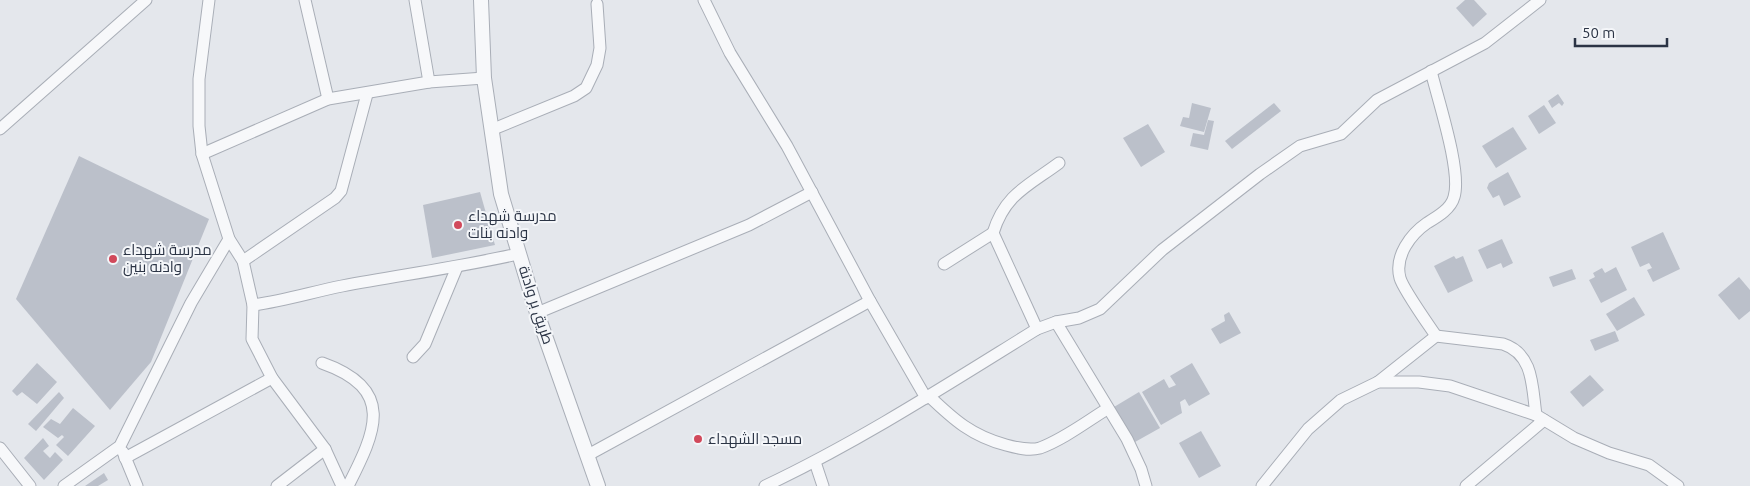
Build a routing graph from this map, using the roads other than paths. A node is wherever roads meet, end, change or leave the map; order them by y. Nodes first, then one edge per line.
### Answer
1 (146, 0) edge
2 (209, 0) edge
3 (305, 0) edge
4 (416, 0) edge
5 (481, 0) edge
6 (704, 0) edge
7 (1540, 0) edge
8 (597, 4) dead end
9 (1431, 71) junction
10 (484, 78) junction
11 (429, 82) junction
12 (367, 94) junction
13 (328, 99) junction
14 (0, 129) edge
15 (491, 130) junction
16 (202, 154) junction
17 (1059, 163) dead end
18 (812, 192) junction
19 (993, 233) junction
20 (229, 239) junction
21 (518, 254) junction
22 (244, 261) junction
23 (944, 264) dead end
24 (457, 267) junction
25 (870, 302) junction
26 (253, 305) junction
27 (537, 313) junction
28 (1056, 322) junction
29 (1037, 329) junction
30 (1436, 336) junction
31 (413, 357) dead end
32 (322, 363) dead end
33 (272, 378) junction
34 (1378, 382) junction
35 (928, 397) junction
36 (1107, 409) junction
37 (1540, 417) junction
38 (120, 446) junction
39 (0, 448) edge
40 (325, 449) junction
41 (588, 454) junction
42 (125, 458) junction
43 (815, 462) junction
44 (30, 486) edge
45 (64, 486) edge
46 (137, 486) edge
47 (277, 486) edge
48 (342, 486) edge
49 (348, 486) edge
50 (598, 486) edge
51 (765, 486) edge
52 (823, 486) edge
53 (1146, 486) edge
54 (1262, 486) edge
55 (1466, 486) edge
56 (1678, 486) edge

1 - 14 street
2 - 16 street
3 - 13 street
4 - 11 street
5 - 10 street, طريق بر وادنة
6 - 18 street
7 - 9 street
8 - 15 street
9 - 28 street
9 - 30 street
10 - 11 street
10 - 15 street, طريق بر وادنة
11 - 12 street
12 - 13 street
12 - 22 street
13 - 16 street
15 - 21 street, طريق بر وادنة
16 - 20 street
17 - 19 street
18 - 25 street
18 - 27 street
19 - 23 street
19 - 29 street
20 - 22 street
20 - 38 street
21 - 24 street
21 - 27 street, طريق بر وادنة
22 - 26 street
24 - 26 street
24 - 31 street
25 - 35 street
25 - 41 street
26 - 33 street
27 - 41 street, طريق بر وادنة
28 - 29 street
28 - 36 street
29 - 35 street
30 - 34 street
30 - 37 street
32 - 49 street
33 - 40 street
33 - 42 street
34 - 37 street
34 - 54 street
35 - 36 street
35 - 43 street
36 - 53 street
37 - 55 street
37 - 56 street
38 - 42 street
38 - 45 street
39 - 44 street
40 - 47 street
40 - 48 street
41 - 50 street, طريق بر وادنة
42 - 46 street
43 - 51 street
43 - 52 street

